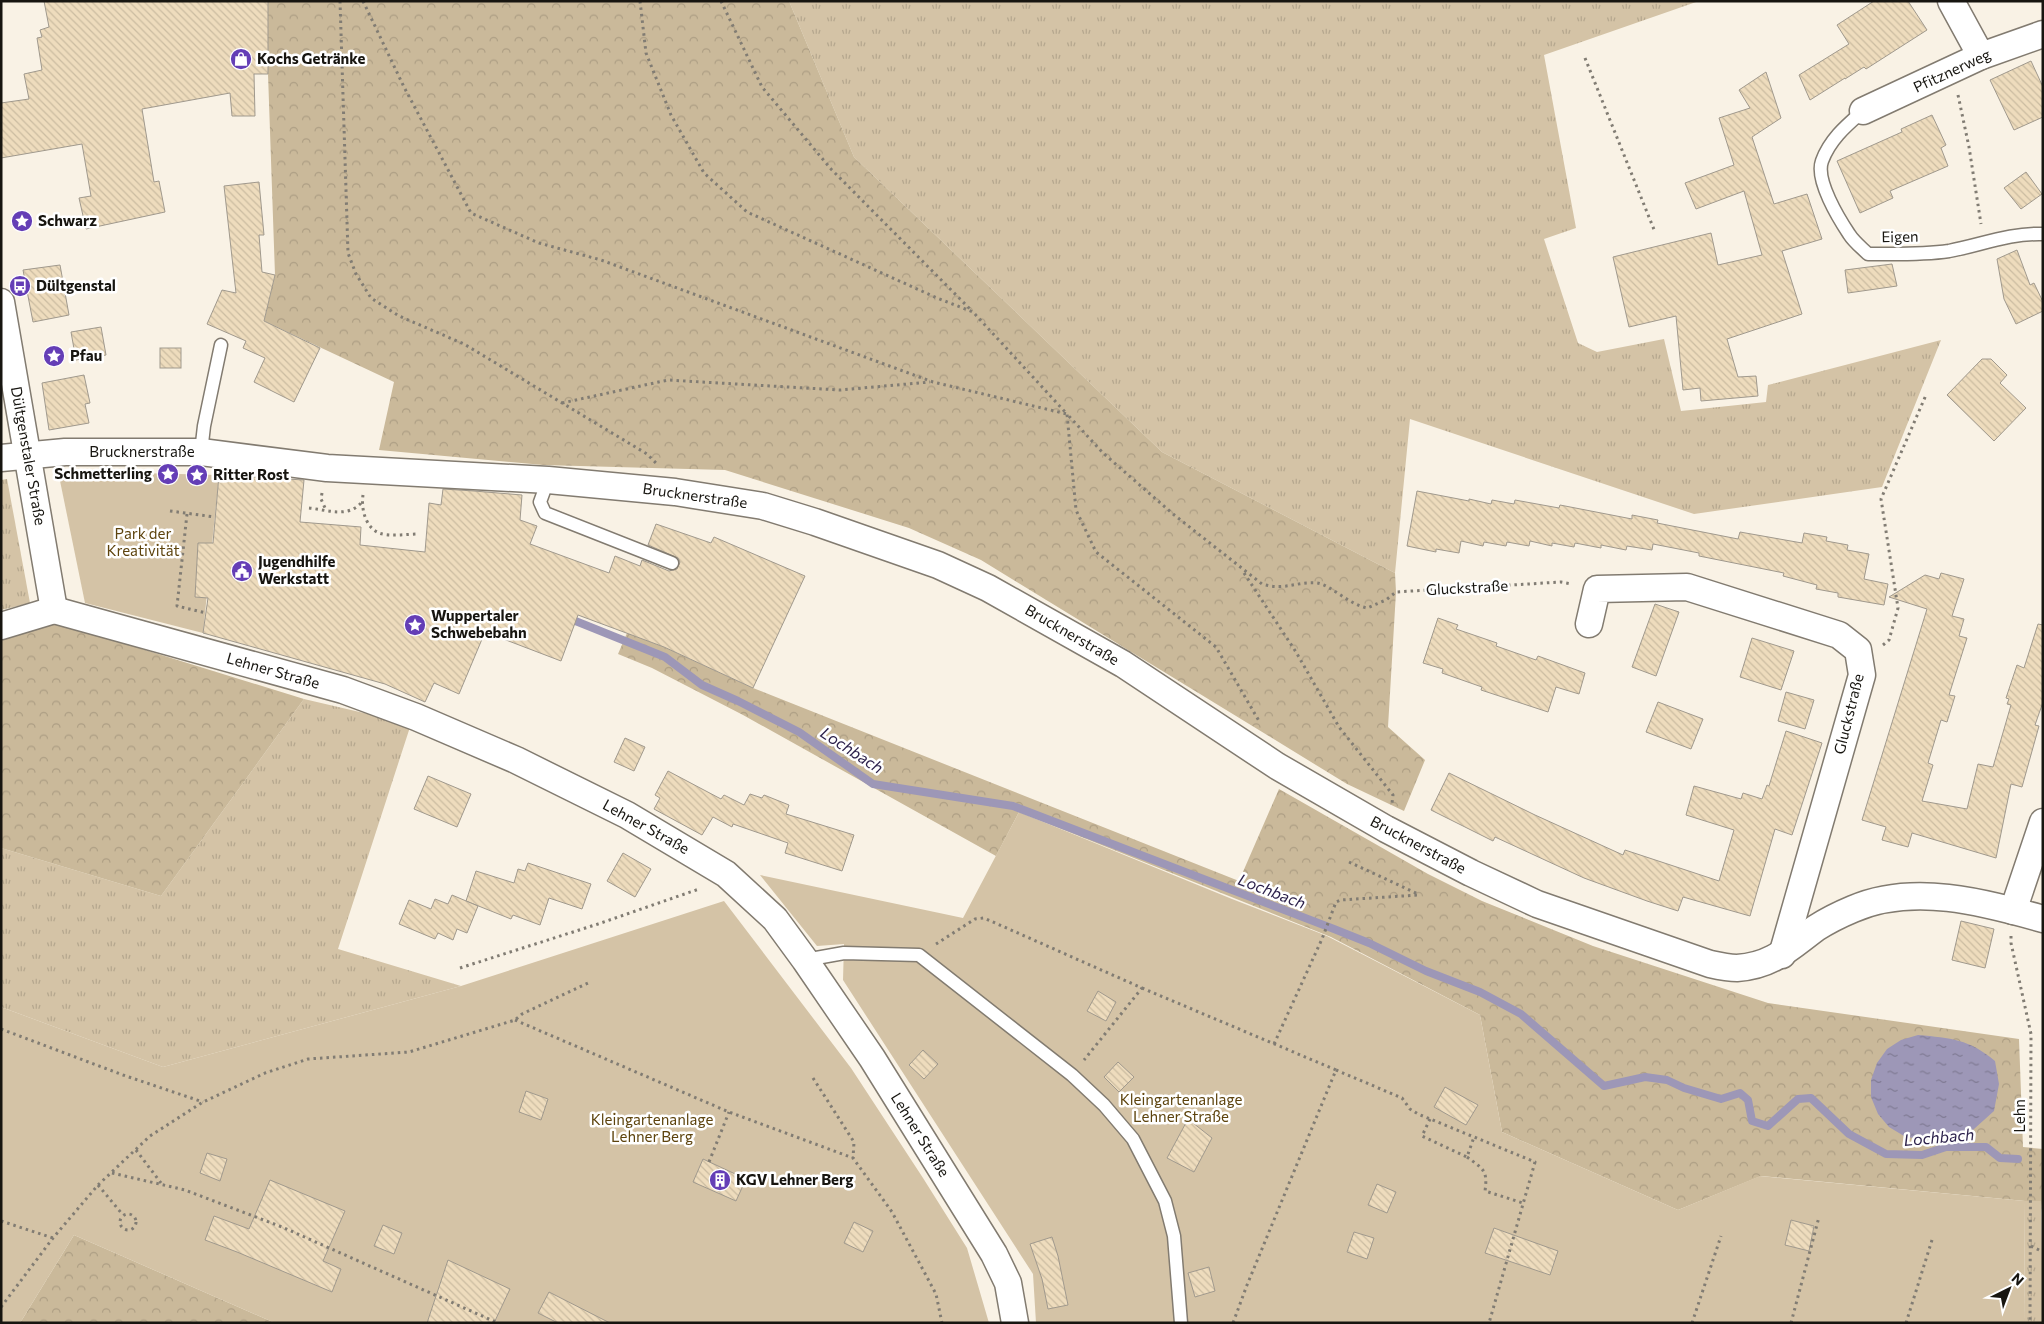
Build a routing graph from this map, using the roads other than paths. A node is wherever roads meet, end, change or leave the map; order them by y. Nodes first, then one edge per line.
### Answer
1 (1951, 1) edge
2 (2043, 34) edge
3 (1982, 56) junction
4 (1864, 111) joint
5 (2043, 234) edge
6 (1, 302) edge
7 (221, 345) dead end
8 (200, 452) junction
9 (27, 455) junction
10 (1, 458) edge
11 (548, 480) junction
12 (672, 563) dead end
13 (54, 610) junction
14 (1590, 624) dead end
15 (1, 626) edge
16 (2043, 822) edge
17 (2013, 911) junction
18 (2043, 919) edge
19 (1782, 955) junction
20 (805, 960) junction
21 (1015, 1323) edge
22 (1180, 1323) edge

1 - 3 street
2 - 3 street, Pfitznerweg
3 - 4 street, Pfitznerweg
4 - 5 lane, Eigen
6 - 9 street, Dültgenstaler Straße
7 - 8 lane
8 - 9 street, Brucknerstraße
8 - 11 street, Brucknerstraße
9 - 10 street, Brucknerstraße
9 - 13 street, Dültgenstaler Straße
11 - 12 lane
11 - 19 street, Brucknerstraße
13 - 15 street
13 - 20 street, Lehner Straße
14 - 19 street, Gluckstraße
16 - 17 street
17 - 18 street, Brucknerstraße
17 - 19 street, Brucknerstraße
20 - 21 street, Lehner Straße
20 - 22 lane

